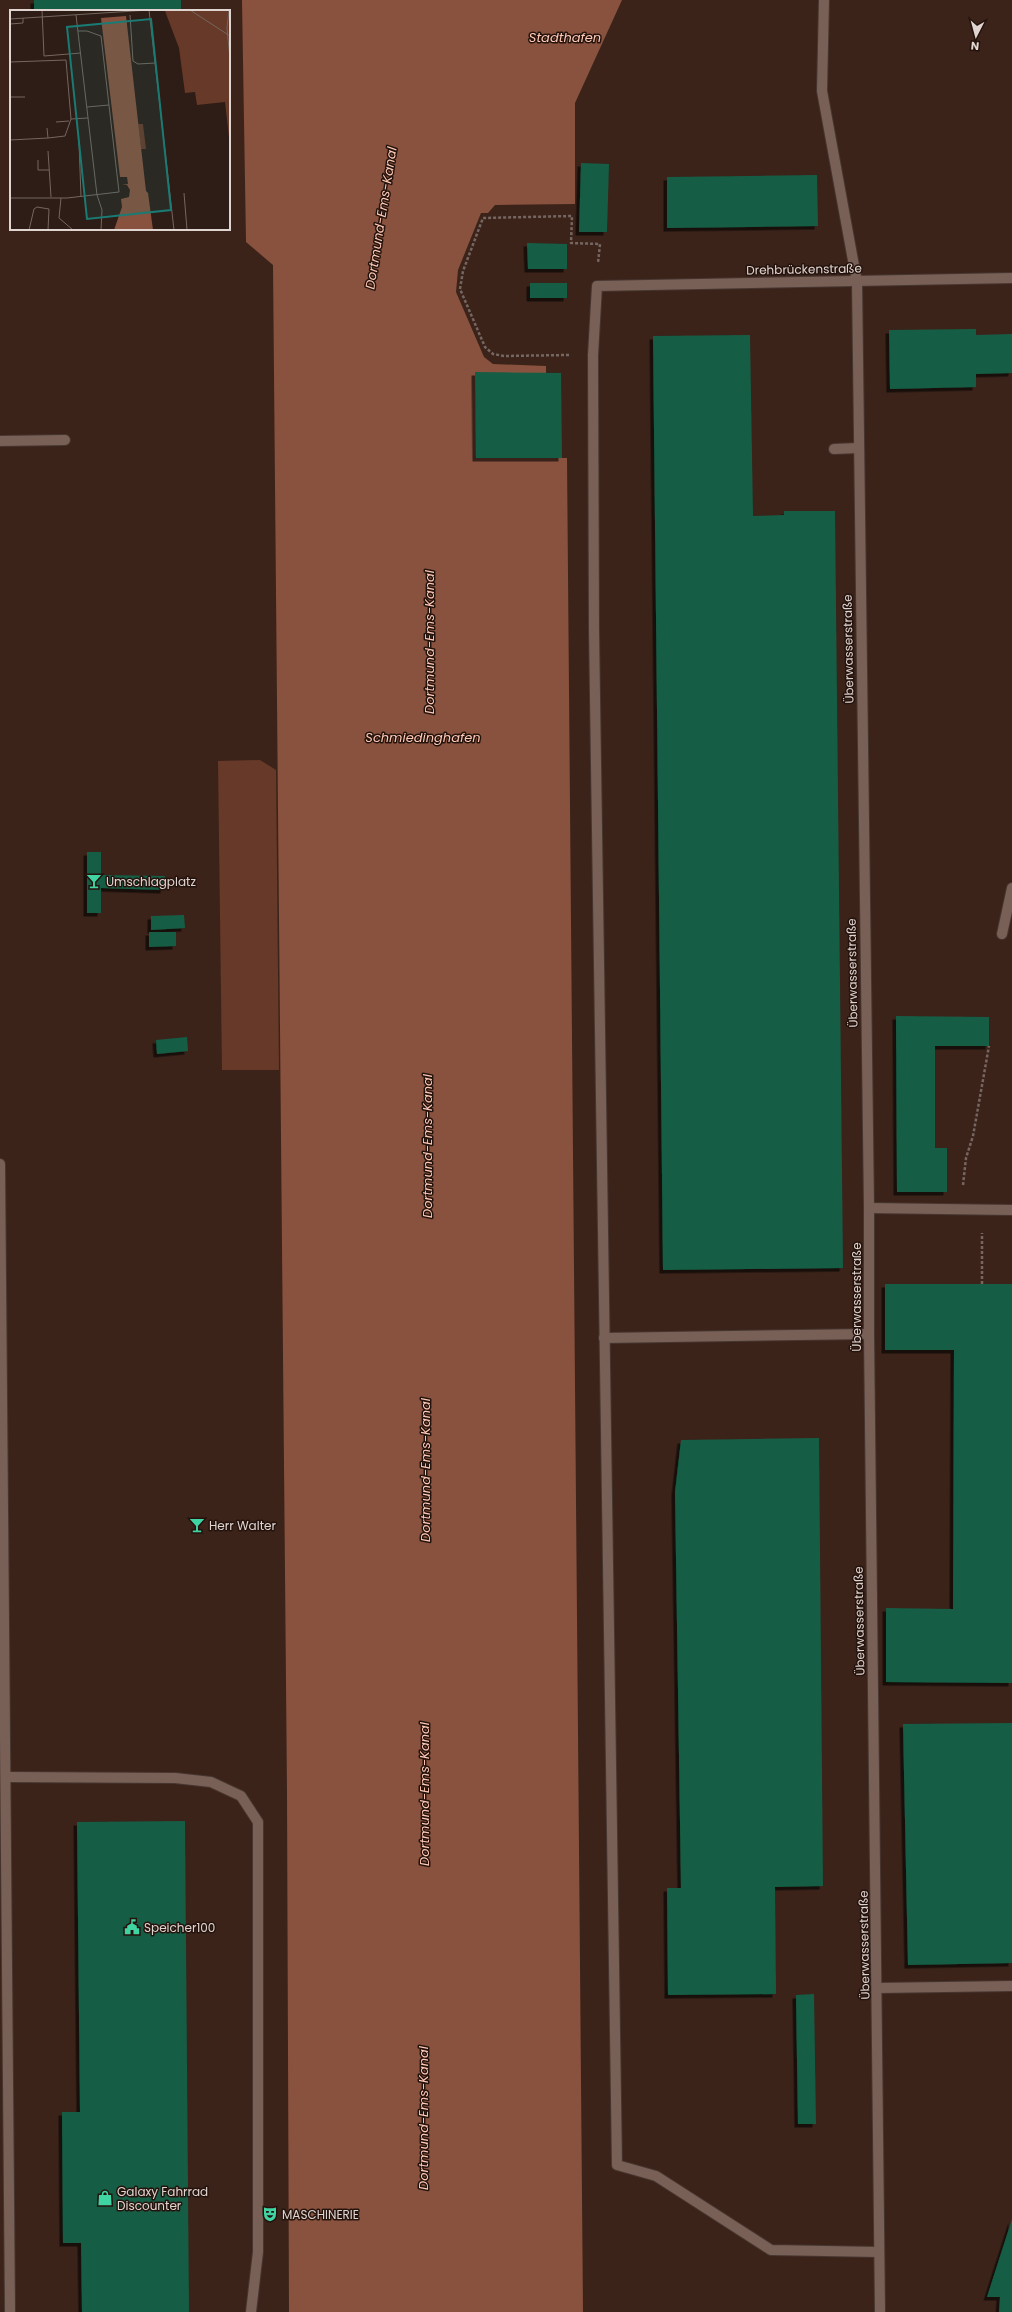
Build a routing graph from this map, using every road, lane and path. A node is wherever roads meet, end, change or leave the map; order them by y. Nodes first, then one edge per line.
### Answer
1 (824, 0) edge
2 (1012, 278) edge
3 (857, 282) junction
4 (597, 286) junction
5 (593, 355) junction
6 (65, 440) dead end
7 (0, 441) edge
8 (858, 448) junction
9 (834, 449) dead end
10 (1012, 888) edge
11 (1002, 934) dead end
12 (989, 1046) dead end
13 (0, 1164) edge
14 (962, 1190) dead end
15 (869, 1208) junction
16 (1012, 1210) edge
17 (976, 1230) dead end
18 (982, 1284) dead end
19 (869, 1334) junction
20 (604, 1338) junction
21 (6, 1777) junction
22 (1012, 1986) edge
23 (877, 1988) junction
24 (879, 2252) junction
25 (10, 2312) edge
26 (251, 2312) edge
27 (880, 2312) edge

1 - 3 street, Überwasserstraße
2 - 3 street, Drehbrückenstraße
3 - 4 street, Drehbrückenstraße
3 - 8 street, Überwasserstraße
4 - 5 street
4 - 5 path
5 - 20 street
6 - 7 street
8 - 9 street
8 - 15 street, Überwasserstraße
10 - 11 street
12 - 14 path
13 - 21 street
15 - 16 street
15 - 19 street, Überwasserstraße
17 - 18 path
19 - 20 street
19 - 23 street, Überwasserstraße
20 - 24 street
21 - 25 street
21 - 26 street
22 - 23 street
23 - 24 street, Überwasserstraße
24 - 27 street, Überwasserstraße

